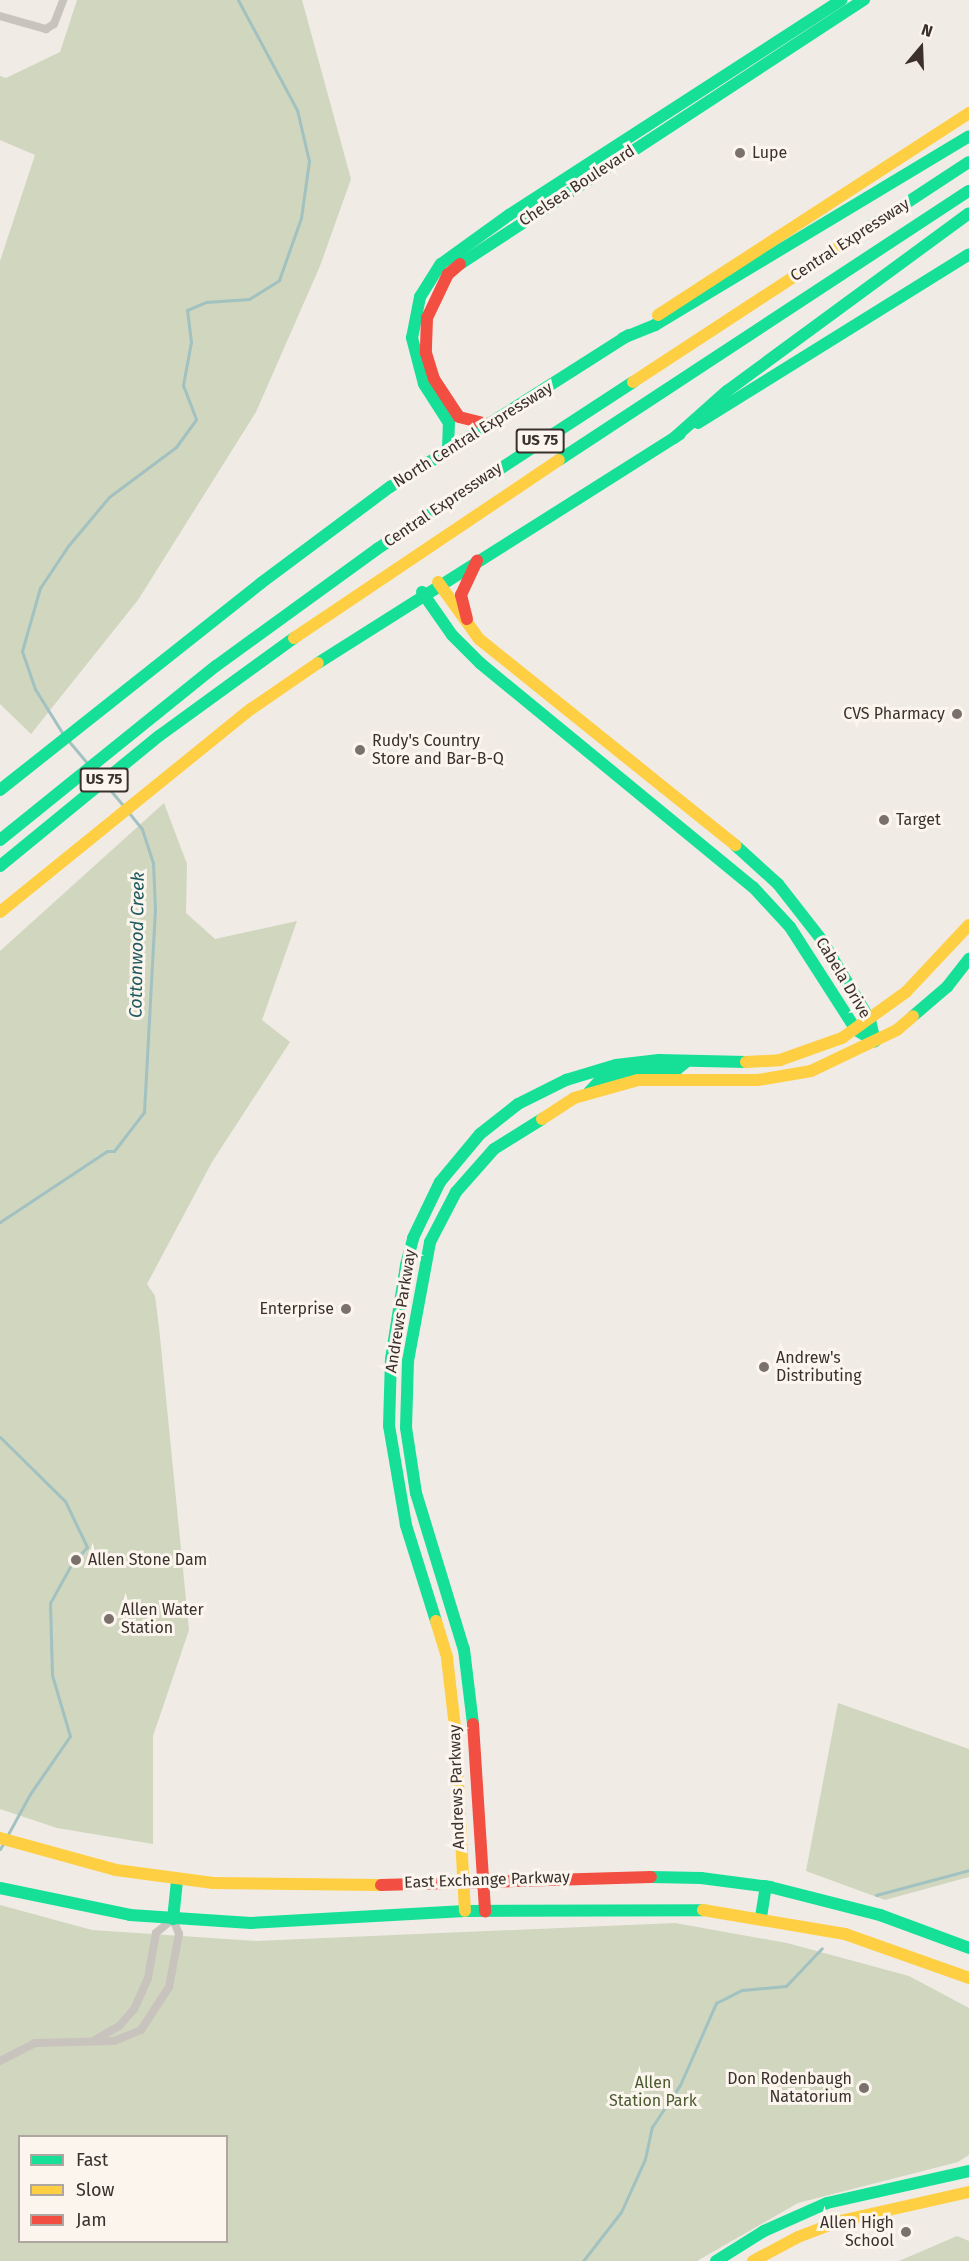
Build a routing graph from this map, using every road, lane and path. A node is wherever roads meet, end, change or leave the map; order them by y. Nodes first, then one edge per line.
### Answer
1 (63, 0) edge
2 (841, 0) edge
3 (864, 0) edge
4 (0, 16) edge
5 (969, 113) edge
6 (969, 136) edge
7 (969, 162) edge
8 (969, 191) edge
9 (969, 213) edge
10 (969, 254) edge
11 (623, 338) junction
12 (487, 424) junction
13 (674, 438) junction
14 (448, 449) junction
15 (480, 556) junction
16 (438, 582) junction
17 (422, 592) junction
18 (469, 626) junction
19 (0, 790) edge
20 (0, 840) edge
21 (0, 866) edge
22 (0, 912) edge
23 (969, 925) edge
24 (969, 959) edge
25 (870, 1020) junction
26 (856, 1030) junction
27 (875, 1041) junction
28 (686, 1062) junction
29 (588, 1093) junction
30 (480, 1134) junction
31 (494, 1149) junction
32 (391, 1359) junction
33 (408, 1361) junction
34 (432, 1549) junction
35 (415, 1554) junction
36 (467, 1670) junction
37 (449, 1672) junction
38 (0, 1838) edge
39 (177, 1880) junction
40 (482, 1880) junction
41 (462, 1881) junction
42 (766, 1886) junction
43 (0, 1888) edge
44 (465, 1911) junction
45 (486, 1912) junction
46 (761, 1917) junction
47 (173, 1918) junction
48 (969, 1948) edge
49 (969, 1978) edge
50 (95, 2040) junction
51 (0, 2061) edge
52 (969, 2171) edge
53 (938, 2178) junction
54 (969, 2192) edge
55 (942, 2198) junction
56 (716, 2261) edge
57 (753, 2261) edge

1 - 4 street
2 - 14 main road, Chelsea Boulevard
3 - 12 main road, Chelsea Boulevard
5 - 11 main road, North Central Expressway
6 - 11 main road
7 - 20 main road, Central Expressway / US 75
8 - 21 main road, Central Expressway / US 75
9 - 13 main road
10 - 13 main road
11 - 12 main road, North Central Expressway
12 - 14 main road, North Central Expressway
13 - 15 main road
14 - 19 main road, North Central Expressway
15 - 16 main road
15 - 18 main road
16 - 17 main road
16 - 18 main road, Cabela Drive
17 - 22 main road
17 - 26 main road, Cabela Drive
18 - 25 main road, Cabela Drive
23 - 25 main road, Andrews Parkway
24 - 27 main road, Andrews Parkway
25 - 26 main road, Andrews Parkway
25 - 27 main road, Cabela Drive
26 - 27 main road, Cabela Drive
26 - 28 main road, Andrews Parkway
27 - 29 main road, Andrews Parkway
28 - 29 main road
28 - 30 main road, Andrews Parkway
29 - 31 main road, Andrews Parkway
30 - 31 main road
30 - 32 main road, Andrews Parkway
31 - 33 main road, Andrews Parkway
32 - 33 main road
32 - 35 main road, Andrews Parkway
33 - 34 main road, Andrews Parkway
34 - 35 main road
34 - 36 main road, Andrews Parkway
35 - 37 main road, Andrews Parkway
36 - 37 main road
36 - 40 main road, Andrews Parkway
37 - 41 main road, Andrews Parkway
38 - 39 main road, East Exchange Parkway
39 - 41 main road, East Exchange Parkway
39 - 47 main road
40 - 41 main road, East Exchange Parkway
40 - 42 main road, East Exchange Parkway
40 - 45 main road, Andrews Parkway
41 - 44 main road, Andrews Parkway
42 - 46 main road
42 - 48 main road, East Exchange Parkway
43 - 47 main road, East Exchange Parkway
44 - 45 main road, East Exchange Parkway
44 - 47 main road, East Exchange Parkway
45 - 46 main road, East Exchange Parkway
46 - 49 main road, East Exchange Parkway
47 - 50 street
47 - 50 street
50 - 51 street
52 - 53 main road
53 - 55 main road
53 - 56 main road
54 - 55 main road
55 - 57 main road

